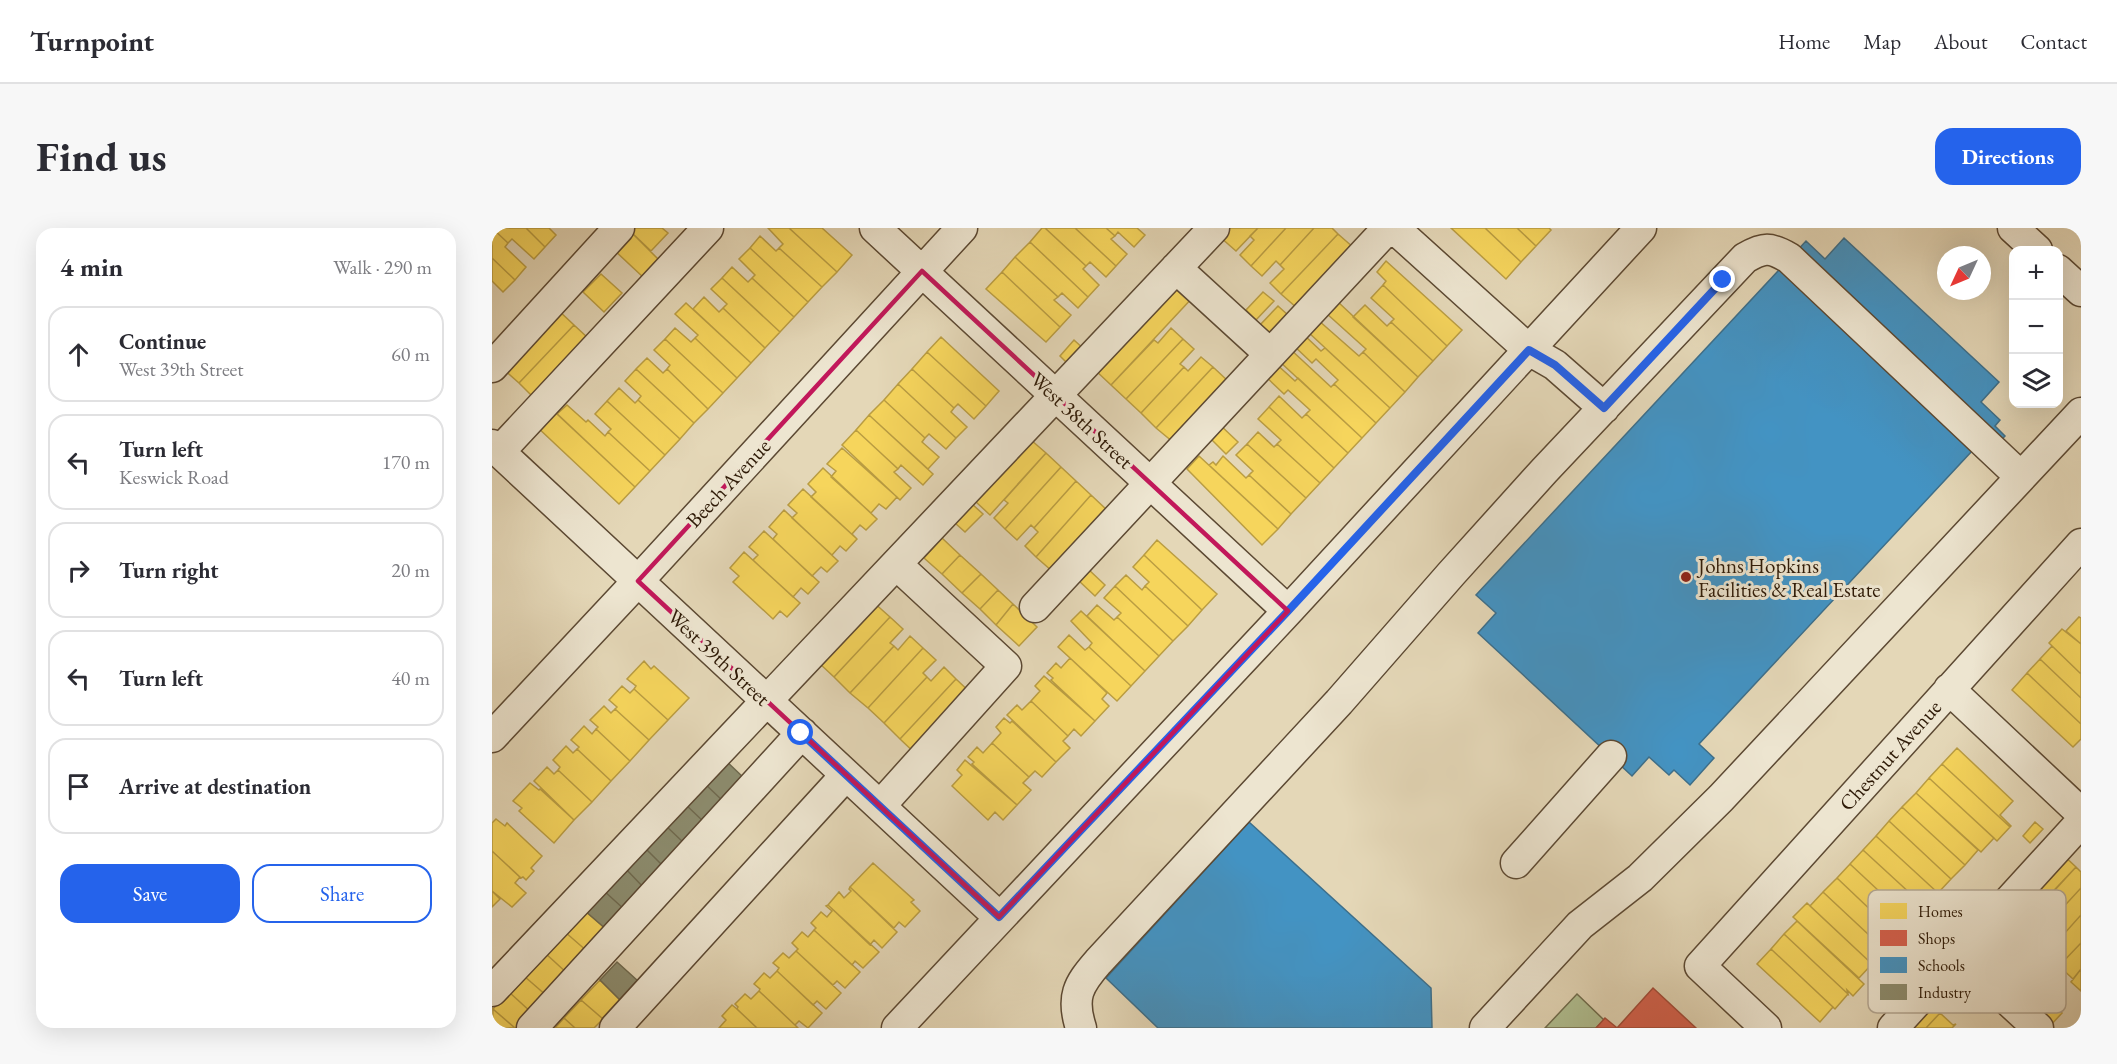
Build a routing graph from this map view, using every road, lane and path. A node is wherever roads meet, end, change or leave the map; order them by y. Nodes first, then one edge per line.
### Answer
1 (619, 228) edge
2 (708, 228) edge
3 (875, 228) edge
4 (962, 228) edge
5 (1214, 228) edge
6 (1388, 228) edge
7 (1394, 228) edge
8 (1641, 228) edge
9 (2013, 228) edge
10 (2033, 246) edge
11 (1176, 268) junction
12 (922, 271) junction
13 (2063, 275) edge
14 (2081, 291) edge
15 (1529, 350) junction
16 (1270, 354) junction
17 (492, 367) edge
18 (1056, 396) junction
19 (1604, 408) junction
20 (2081, 413) edge
21 (495, 449) edge
22 (2021, 477) junction
23 (1149, 483) junction
24 (2081, 544) edge
25 (896, 564) junction
26 (638, 581) junction
27 (1035, 607) dead end
28 (1288, 611) junction
29 (1949, 689) junction
30 (767, 701) junction
31 (801, 733) junction
32 (492, 737) edge
33 (1611, 756) dead end
34 (846, 775) junction
35 (880, 806) junction
36 (2081, 813) edge
37 (2081, 822) edge
38 (1516, 863) dead end
39 (2019, 890) edge
40 (999, 917) junction
41 (492, 991) edge
42 (1907, 1013) edge
43 (2022, 1013) edge
44 (532, 1028) edge
45 (615, 1028) edge
46 (897, 1028) edge
47 (1081, 1028) edge
48 (1485, 1028) edge
49 (1766, 1028) edge
50 (1893, 1028) edge
51 (2038, 1028) edge

1 - 17 street
2 - 21 street
3 - 12 street, West 38th Street
4 - 12 street, Beech Avenue
5 - 11 street
6 - 16 street
7 - 15 street
8 - 15 street
9 - 10 street
11 - 16 street
11 - 18 street
12 - 18 street, West 38th Street
12 - 26 street, Beech Avenue
13 - 14 street
15 - 19 street
15 - 28 street
16 - 23 street
18 - 23 street, West 38th Street
18 - 25 street
19 - 22 street
19 - 47 street
20 - 22 street
21 - 26 street, West 39th Street
22 - 48 street
23 - 27 street
23 - 28 street, West 38th Street
24 - 29 street, Chestnut Avenue
25 - 30 street
25 - 35 street
26 - 30 street, West 39th Street
26 - 32 street, Beech Avenue
28 - 40 street
29 - 36 street
29 - 49 street, Chestnut Avenue
30 - 31 street, West 39th Street
30 - 41 street
31 - 34 street, West 39th Street
31 - 44 street
33 - 38 street
34 - 35 street, West 39th Street
34 - 45 street
35 - 40 street, West 39th Street
37 - 39 street
40 - 46 street
42 - 50 street
43 - 51 street

